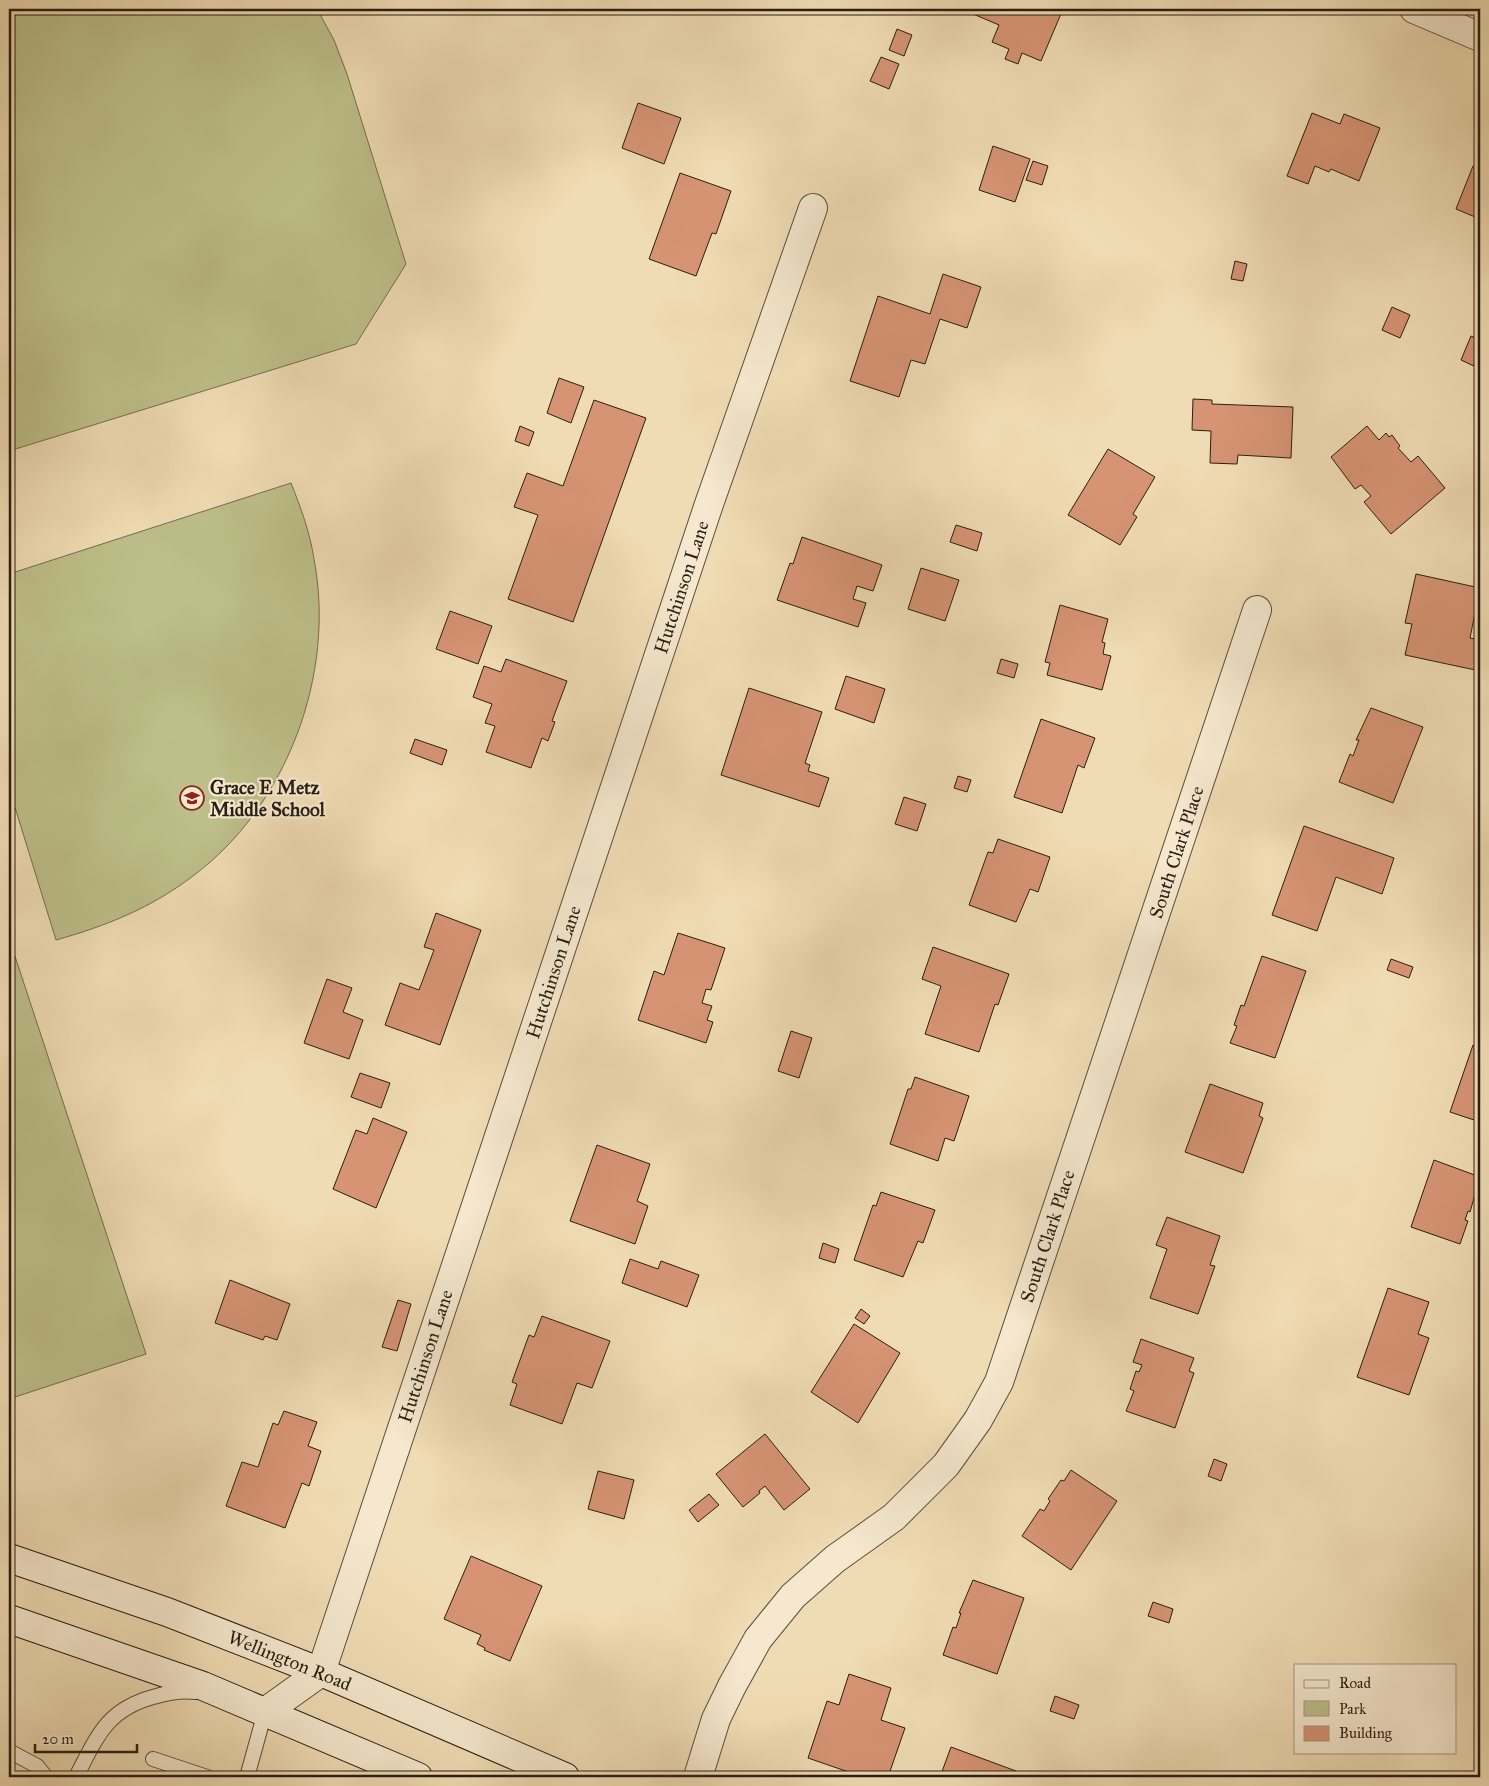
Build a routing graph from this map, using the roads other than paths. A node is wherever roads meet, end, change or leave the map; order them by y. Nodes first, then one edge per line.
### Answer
1 (1414, 9) edge
2 (1480, 37) edge
3 (813, 208) dead end
4 (1257, 610) dead end
5 (9, 1558) edge
6 (9, 1619) edge
7 (321, 1672) junction
8 (227, 1696) junction
9 (265, 1712) junction
10 (9, 1751) edge
11 (153, 1759) dead end
12 (46, 1777) edge
13 (76, 1777) edge
14 (207, 1777) edge
15 (247, 1777) edge
16 (418, 1777) edge
17 (565, 1777) edge
18 (698, 1777) edge

1 - 2 street
3 - 7 street, Hutchinson Lane
4 - 18 street, South Clark Place
5 - 7 street, Wellington Road
6 - 8 street
7 - 9 street
7 - 17 street, Wellington Road
8 - 9 street
8 - 13 lane
9 - 15 lane
9 - 16 street
10 - 12 lane
11 - 14 lane

